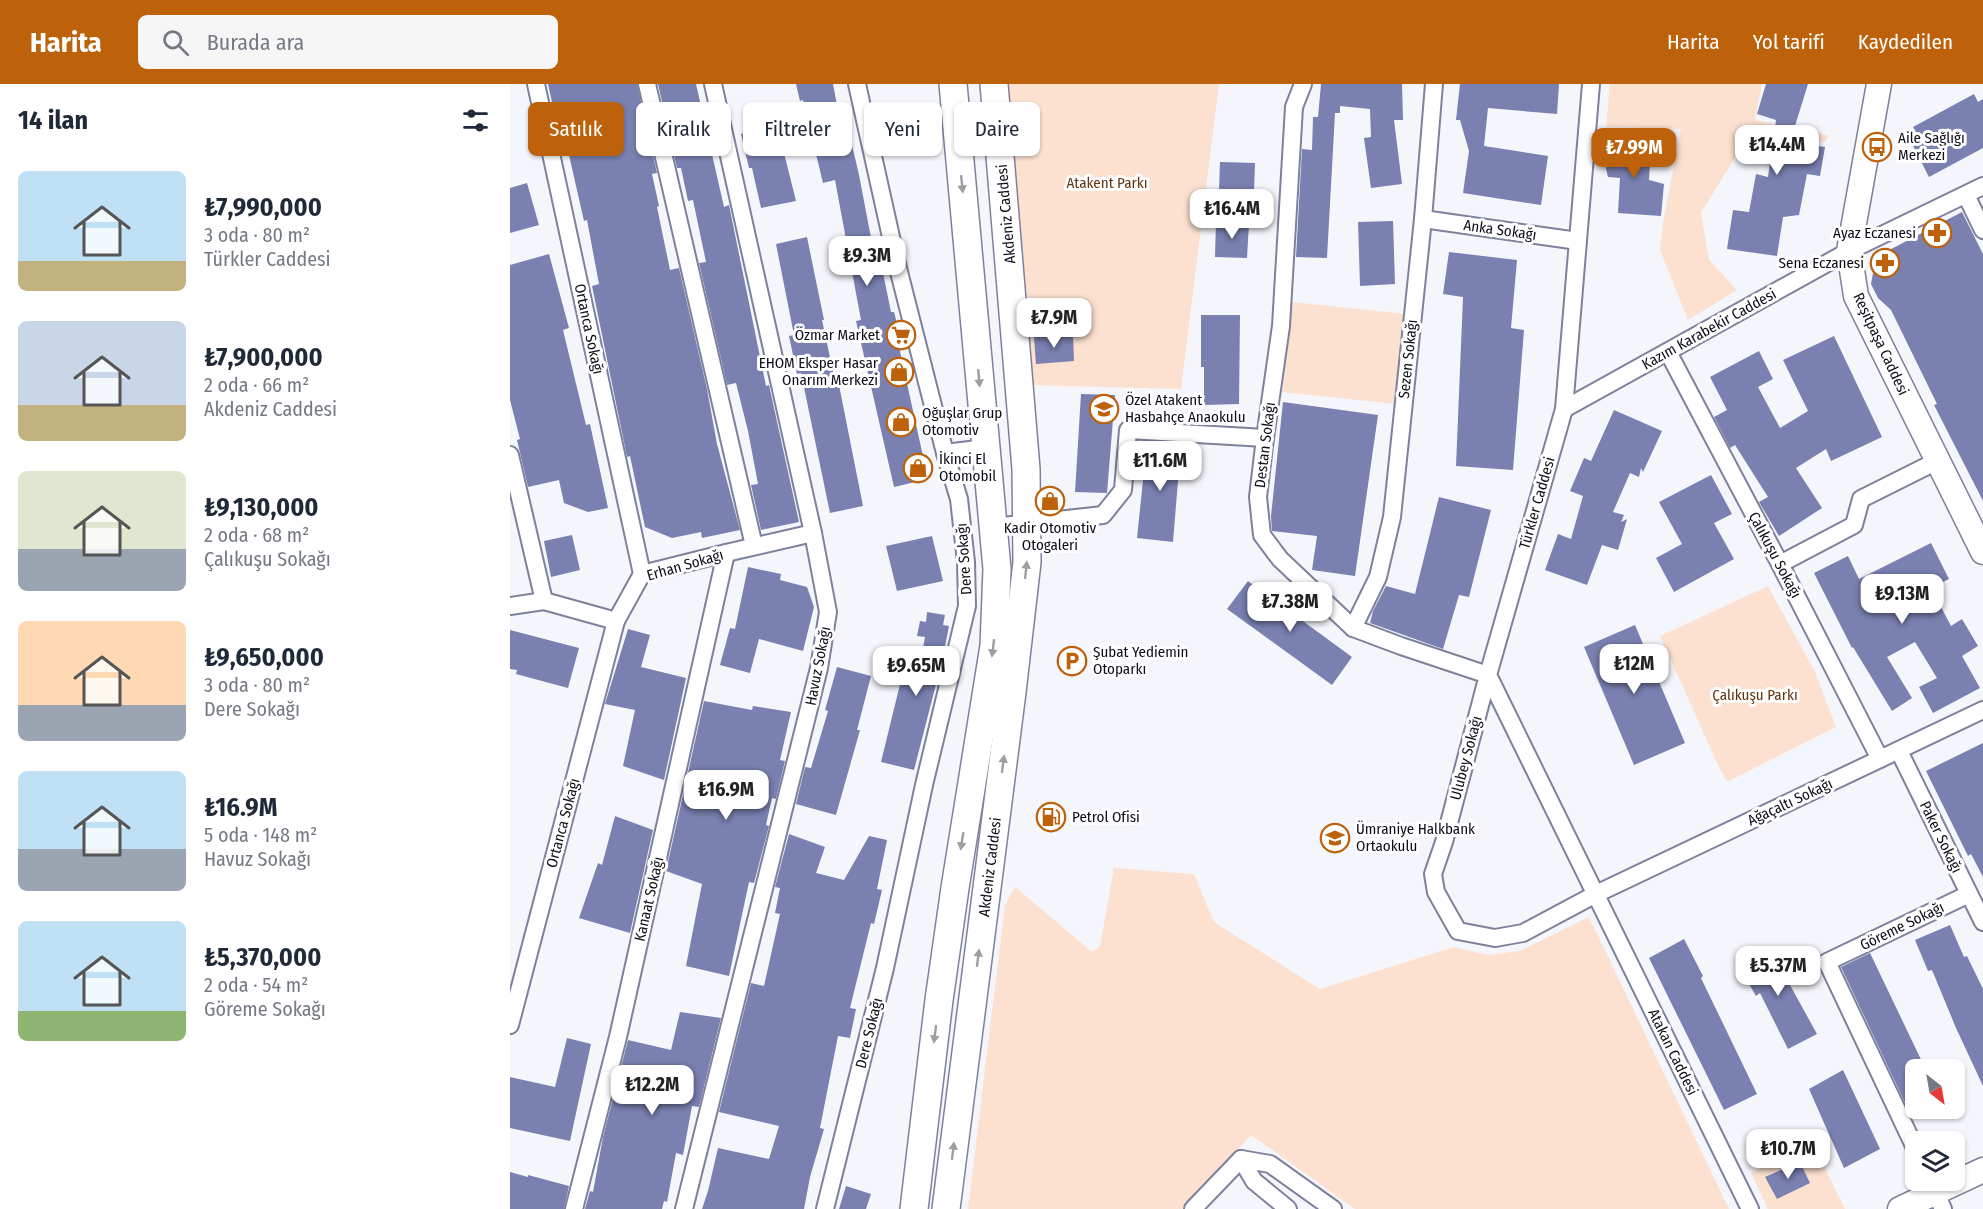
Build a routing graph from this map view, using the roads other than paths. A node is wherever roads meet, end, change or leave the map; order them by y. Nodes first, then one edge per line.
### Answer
1 (536, 84) edge
2 (647, 84) edge
3 (713, 84) edge
4 (857, 84) edge
5 (953, 84) edge
6 (994, 84) edge
7 (1303, 84) edge
8 (1434, 84) edge
9 (1591, 84) edge
10 (1879, 84) edge
11 (1983, 186) edge
12 (1966, 195) junction
13 (1423, 219) junction
14 (1983, 230) edge
15 (1578, 241) junction
16 (1849, 251) junction
17 (1668, 352) junction
18 (1564, 409) junction
19 (1265, 438) junction
20 (986, 448) junction
21 (945, 453) junction
22 (510, 455) edge
23 (1937, 461) junction
24 (1026, 525) junction
25 (993, 527) junction
26 (813, 533) junction
27 (754, 546) junction
28 (1983, 552) edge
29 (726, 553) junction
30 (1780, 564) junction
31 (642, 574) junction
32 (544, 602) junction
33 (510, 606) edge
34 (616, 621) junction
35 (1353, 628) junction
36 (1488, 675) junction
37 (1983, 710) edge
38 (1899, 751) junction
39 (1880, 759) junction
40 (1433, 874) joint
41 (1596, 894) junction
42 (1969, 894) junction
43 (1983, 922) edge
44 (510, 1025) edge
45 (1907, 1131) edge
46 (1241, 1159) junction
47 (1983, 1170) edge
48 (1936, 1194) edge
49 (574, 1209) edge
50 (684, 1209) edge
51 (825, 1209) edge
52 (914, 1209) edge
53 (946, 1209) edge
54 (1193, 1209) edge
55 (1288, 1209) edge
56 (1333, 1209) edge
57 (1750, 1209) edge
58 (1900, 1209) edge

1 - 31 street, Ortanca Sokağı
2 - 27 street
3 - 26 street, Havuz Sokağı
4 - 21 street, Dere Sokağı
5 -> 20 main road, Akdeniz Caddesi
6 - 24 main road, Akdeniz Caddesi
7 - 19 street, Destan Sokağı
8 - 13 street, Sezen Sokağı
9 - 15 street, Türkler Caddesi
10 - 16 street, Reşitpaşa Caddesi
11 - 12 street, Kazım Karabekir Caddesi
12 - 14 street
12 - 16 street, Kazım Karabekir Caddesi
13 - 15 street, Anka Sokağı
13 - 35 street, Sezen Sokağı
15 - 18 street, Türkler Caddesi
16 - 17 street, Kazım Karabekir Caddesi
16 - 23 street, Reşitpaşa Caddesi
17 - 18 street, Kazım Karabekir Caddesi
17 - 30 street, Çalıkuşu Sokağı
18 - 36 street, Türkler Caddesi
19 - 24 street
19 - 35 street, Destan Sokağı
20 - 21 street
20 - 25 main road, Akdeniz Caddesi
21 - 51 street, Dere Sokağı
22 - 32 street
23 - 28 street, Reşitpaşa Caddesi
23 - 30 street
24 - 25 street
53 -> 24 main road, Akdeniz Caddesi
25 -> 52 main road, Akdeniz Caddesi
26 - 27 street, Erhan Sokağı
26 - 50 street, Havuz Sokağı
27 - 29 street, Erhan Sokağı
29 - 31 street, Erhan Sokağı
29 - 49 street, Kanaat Sokağı
30 - 39 street, Çalıkuşu Sokağı
31 - 34 street, Erhan Sokağı
32 - 33 street
32 - 34 street
34 - 44 street, Ortanca Sokağı
35 - 36 street, Destan Sokağı
36 - 40 street, Ulubey Sokağı
36 - 41 street
37 - 38 street, Ağaçaltı Sokağı
38 - 39 street, Ağaçaltı Sokağı
38 - 42 street, Paker Sokağı
39 - 41 street, Ağaçaltı Sokağı
40 - 41 street, Ağaçaltı Sokağı
41 - 57 street, Atakan Caddesi
42 - 43 street, Paker Sokağı
42 - 45 street, Göreme Sokağı
46 - 54 street
46 - 55 street
46 - 56 street
47 - 48 street
48 - 58 street

